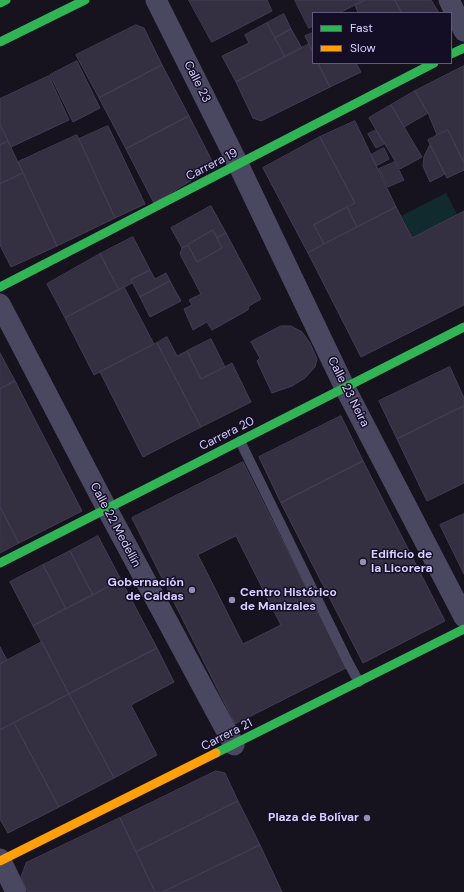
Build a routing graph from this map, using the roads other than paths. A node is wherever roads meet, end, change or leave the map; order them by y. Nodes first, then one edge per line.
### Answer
1 (6, 0) edge
2 (85, 0) edge
3 (156, 0) edge
4 (448, 0) edge
5 (0, 3) edge
6 (464, 32) edge
7 (0, 42) edge
8 (464, 48) edge
9 (452, 54) edge
10 (432, 64) edge
11 (238, 164) junction
12 (0, 287) edge
13 (0, 304) edge
14 (464, 327) edge
15 (345, 388) junction
16 (240, 441) junction
17 (106, 509) junction
18 (0, 563) edge
19 (464, 617) edge
20 (464, 629) edge
21 (359, 682) junction
22 (234, 745) junction
23 (0, 861) edge
24 (16, 892) edge

1 - 5 main road
2 - 7 main road
3 - 11 street, Calle 23
4 - 6 street
8 - 9 main road
10 - 11 main road, Carrera 19
11 - 12 main road, Carrera 19
11 - 15 street, Calle 23 Neira
13 - 17 street, Calle 22 Medellín
14 - 15 main road, Carrera 20
15 - 16 main road, Carrera 20
15 - 19 street, Calle 23 Neira
16 - 17 main road, Carrera 20
16 - 21 lane
17 - 18 main road, Carrera 20
17 - 22 street, Calle 22 Medellín
20 - 21 main road, Carrera 21
21 - 22 main road, Carrera 21
22 - 23 main road, Carrera 21
23 - 24 street

